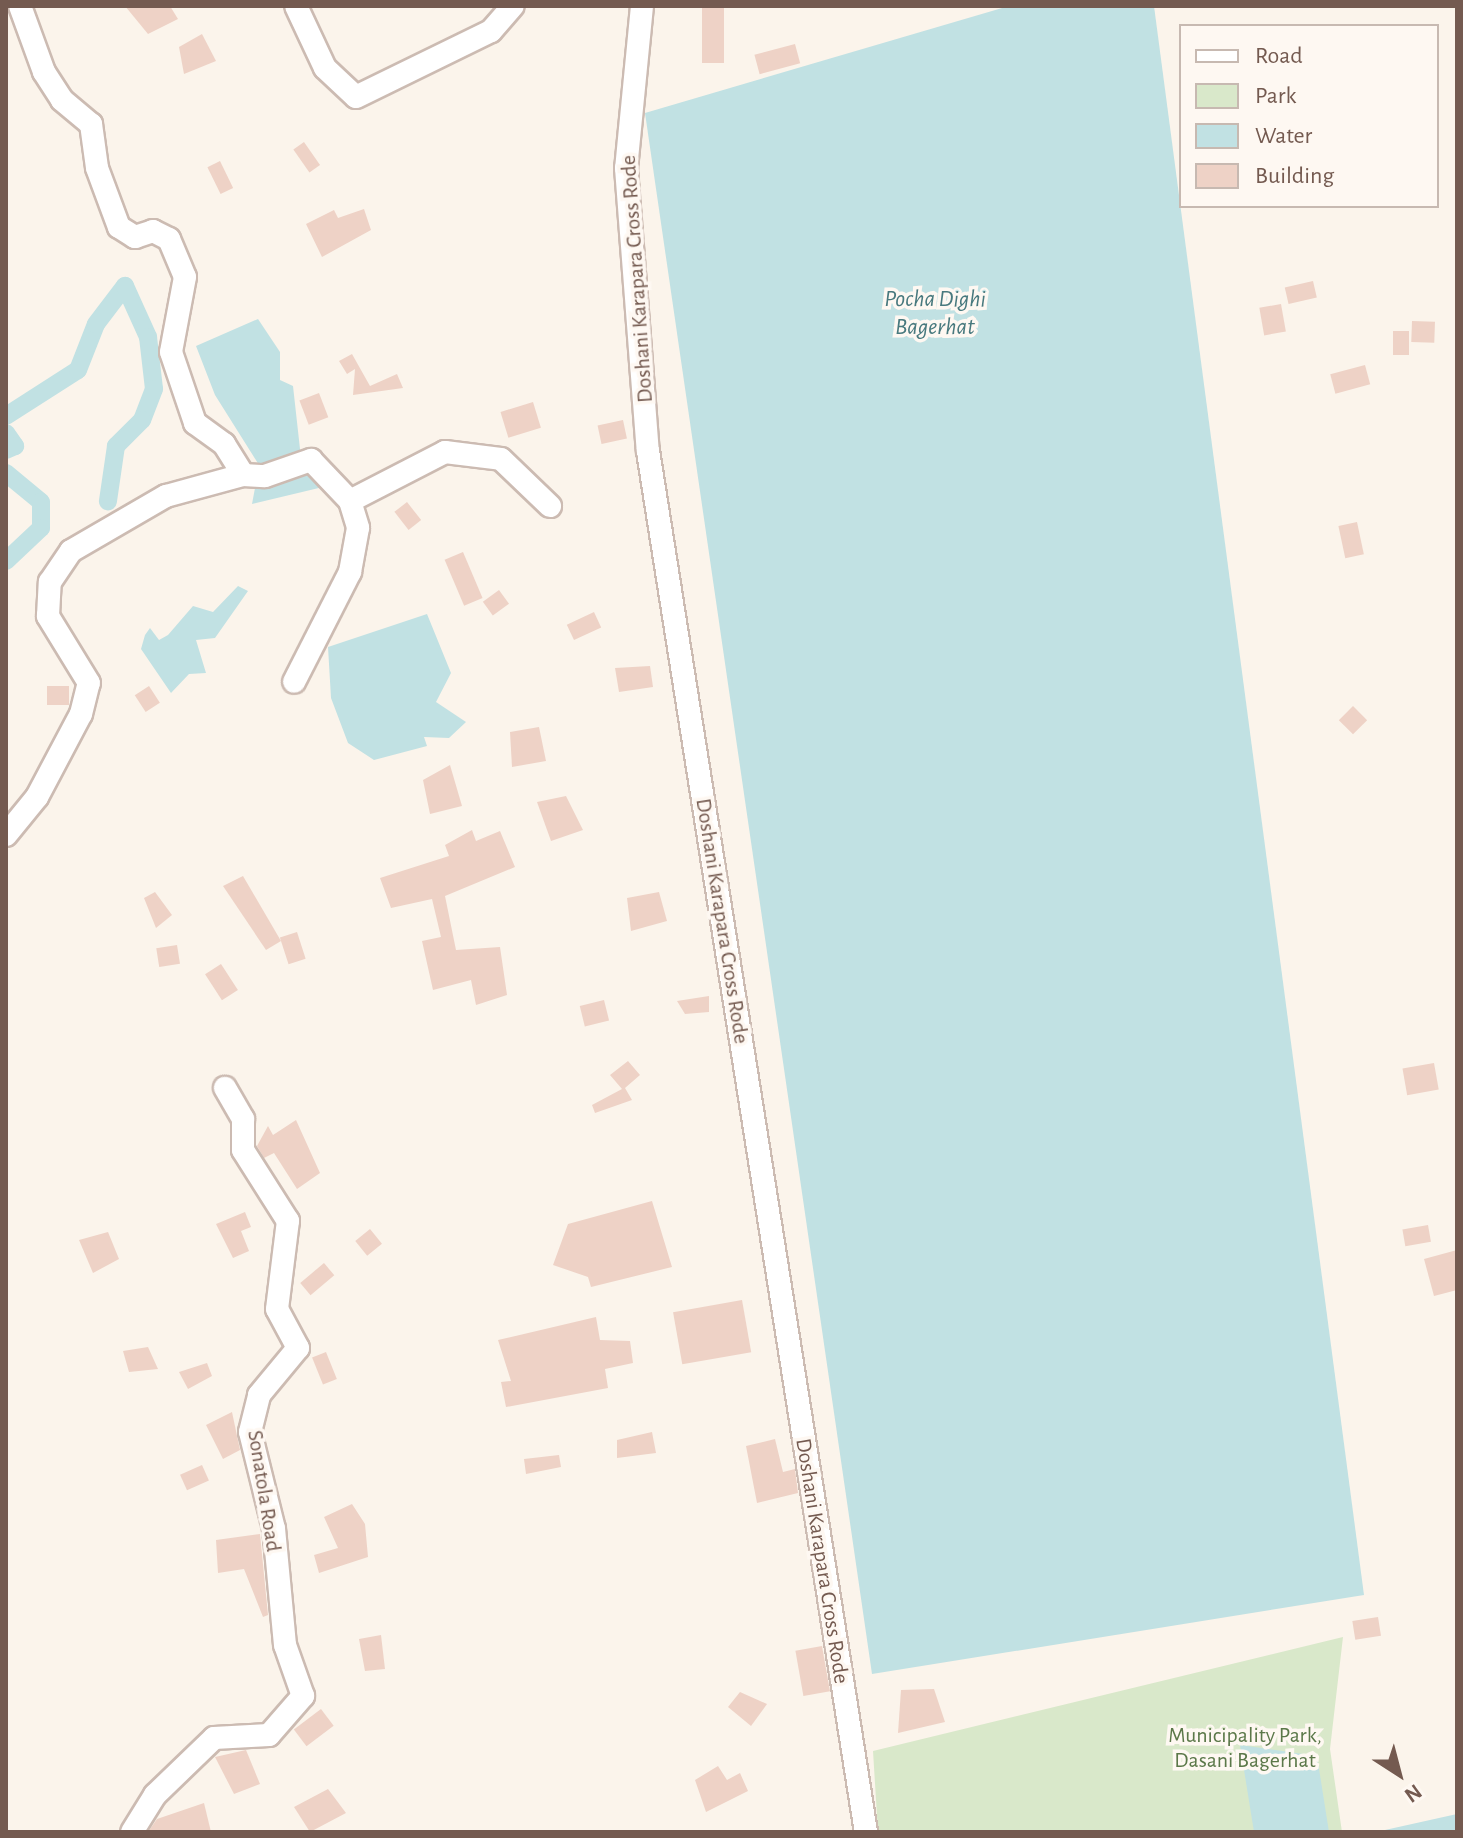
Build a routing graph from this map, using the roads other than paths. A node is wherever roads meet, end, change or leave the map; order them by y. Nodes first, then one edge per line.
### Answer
1 (20, 6) edge
2 (296, 6) edge
3 (513, 6) edge
4 (642, 6) edge
5 (243, 475) junction
6 (350, 501) junction
7 (550, 506) dead end
8 (294, 682) dead end
9 (6, 835) edge
10 (225, 1088) dead end
11 (132, 1832) edge
12 (866, 1832) edge

1 - 5 street
2 - 3 street
4 - 12 street, Doshani Karapara Cross Rode
5 - 6 street
5 - 9 street
6 - 7 street
6 - 8 street
10 - 11 street, Sonatola Road

